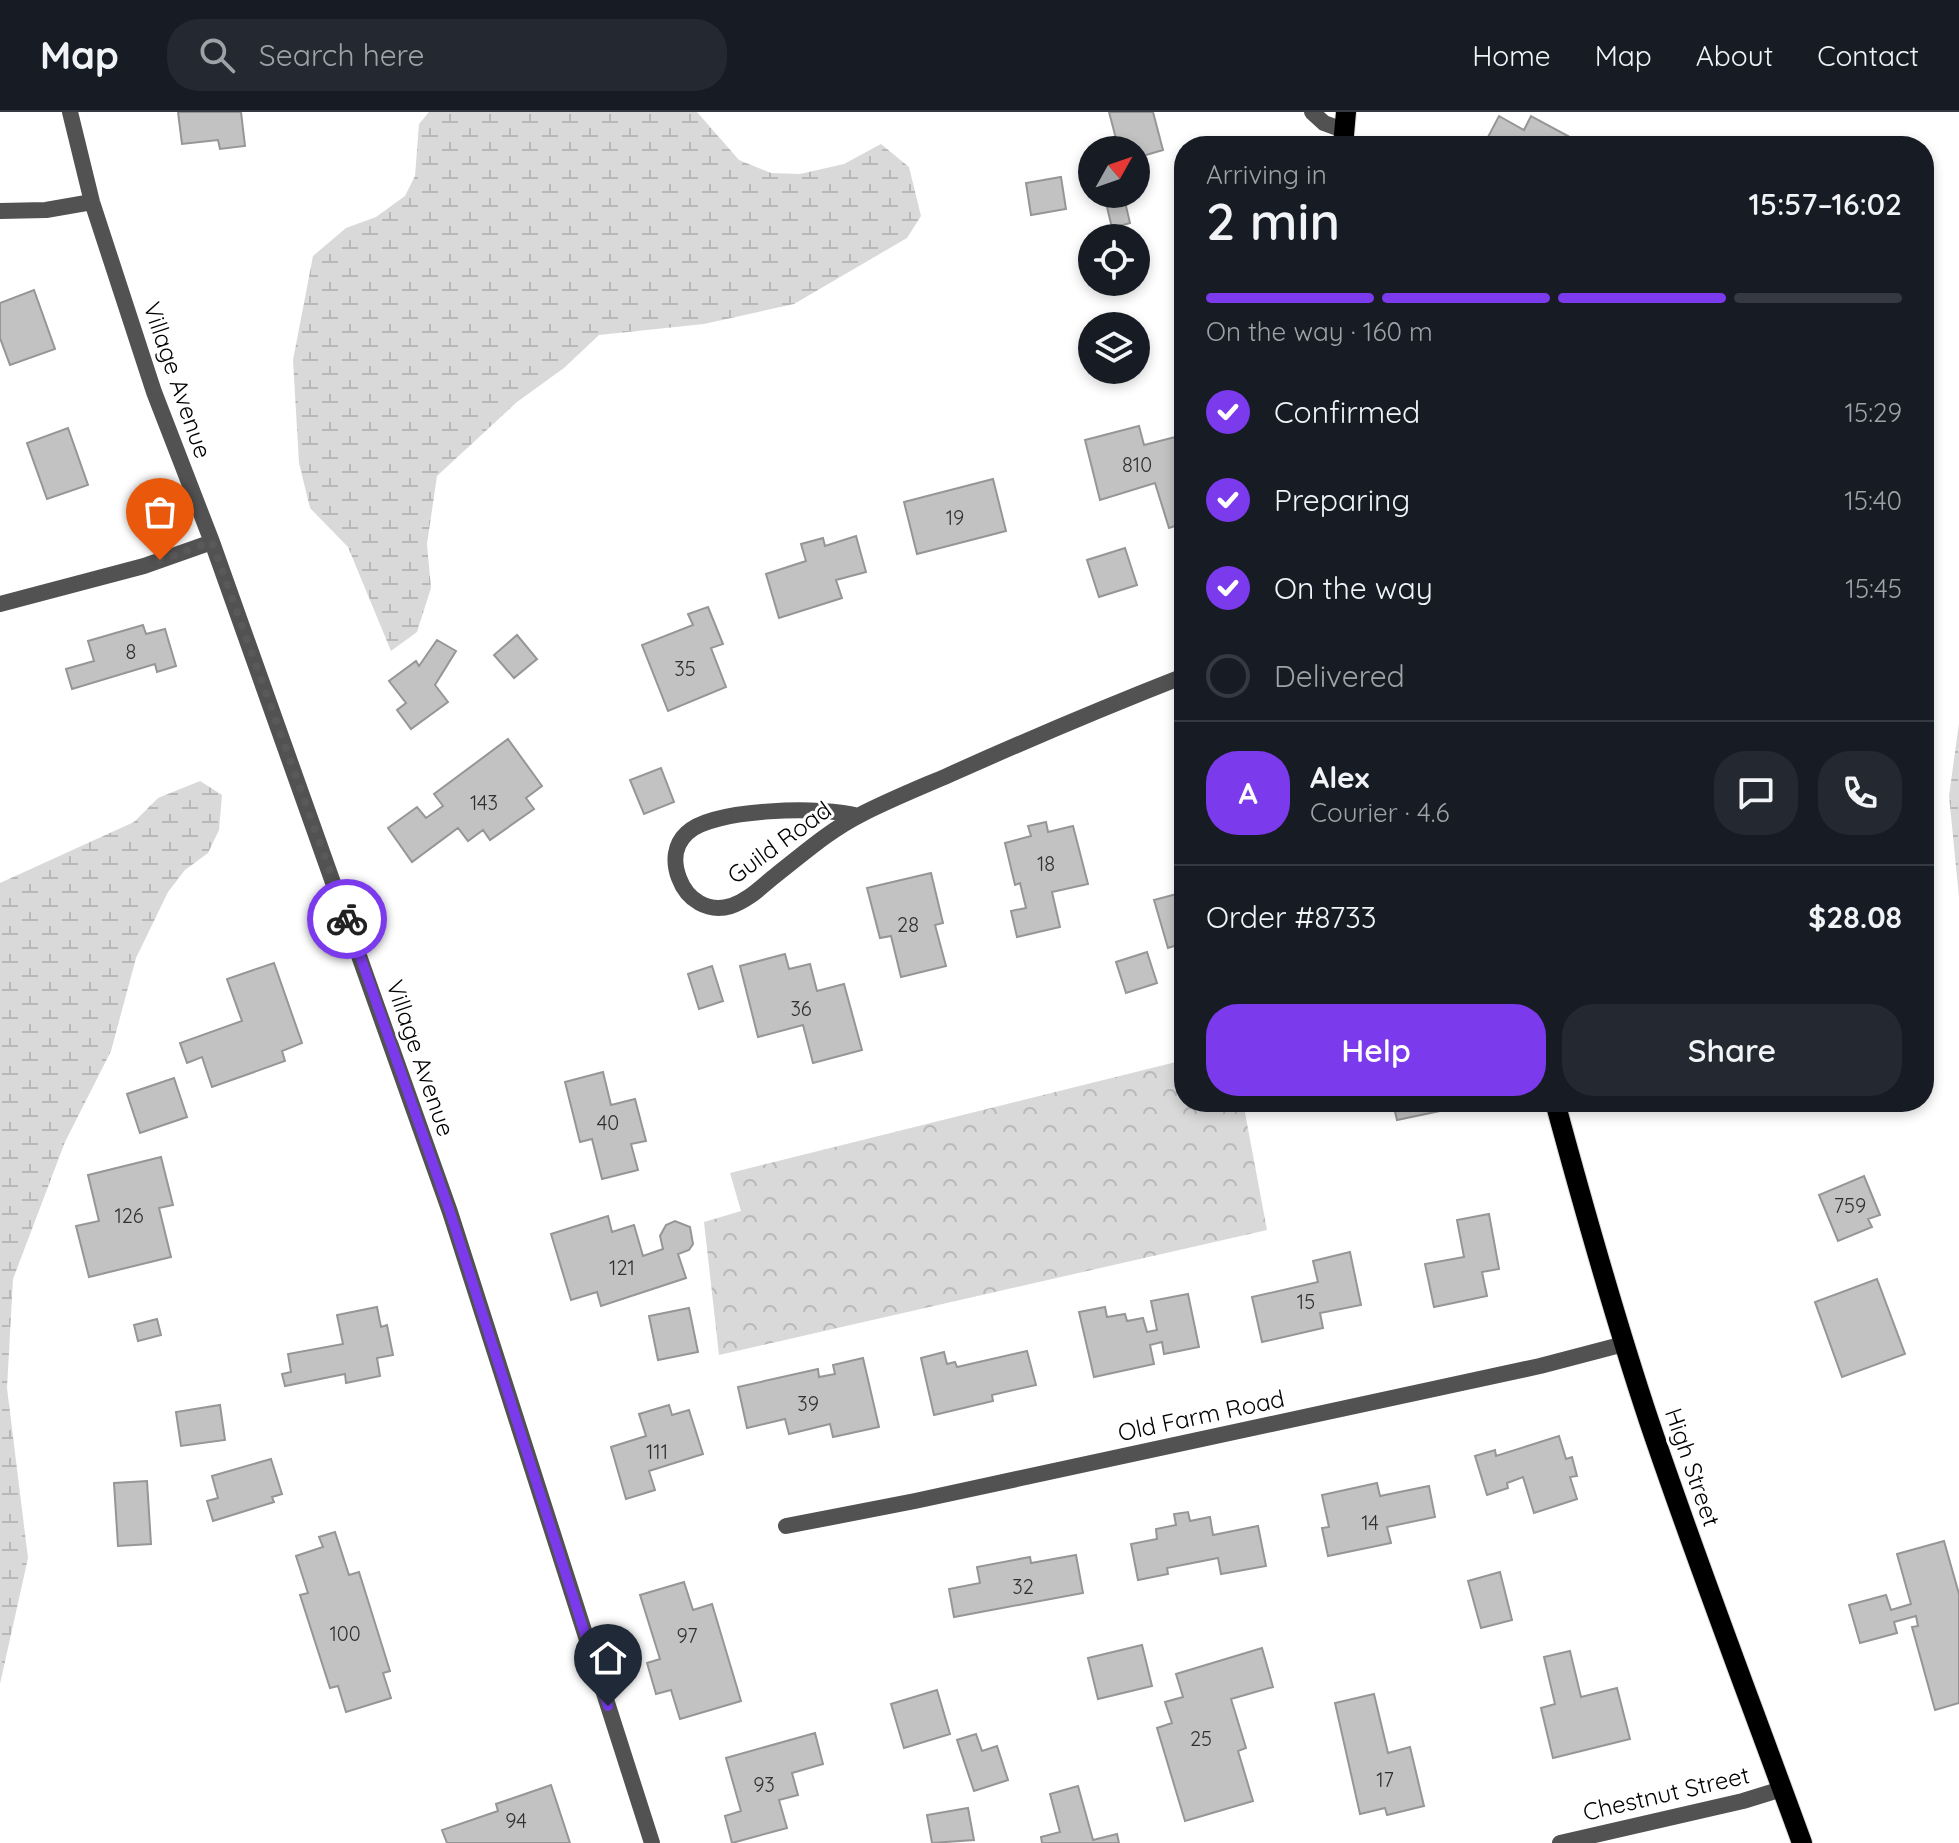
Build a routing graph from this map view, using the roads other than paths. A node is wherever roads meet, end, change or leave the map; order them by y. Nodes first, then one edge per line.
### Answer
1 (70, 112) edge
2 (1312, 112) edge
3 (1344, 129) edge
4 (92, 202) junction
5 (0, 211) edge
6 (212, 542) junction
7 (0, 604) edge
8 (1174, 680) edge
9 (858, 816) junction
10 (1558, 1112) edge
11 (1624, 1344) junction
12 (786, 1526) dead end
13 (1782, 1789) junction
14 (652, 1843) edge
15 (1560, 1843) edge
16 (1802, 1843) edge

1 - 4 street, Village Avenue
2 - 3 street
4 - 5 street
4 - 6 street, Village Avenue
6 - 7 street
6 - 14 street, Village Avenue
8 - 9 street, Guild Road
9 - 9 street, Guild Road
10 - 11 main road, High Street
11 - 12 street, Old Farm Road
11 - 13 main road, High Street
13 - 15 street, Chestnut Street
13 - 16 main road, High Street

